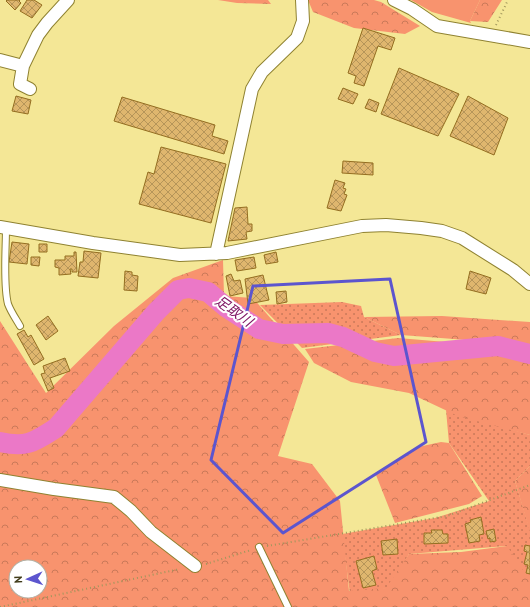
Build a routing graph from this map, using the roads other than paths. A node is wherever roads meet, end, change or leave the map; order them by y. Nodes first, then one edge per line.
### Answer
1 (68, 0) edge
2 (302, 0) edge
3 (394, 0) edge
4 (530, 42) edge
5 (0, 60) edge
6 (23, 66) junction
7 (30, 89) dead end
8 (3, 228) edge
9 (216, 254) junction
10 (530, 284) edge
11 (20, 326) dead end
12 (0, 480) edge
13 (259, 547) road end
14 (195, 566) road end
15 (288, 607) edge

1 - 6 street
2 - 9 street
3 - 4 street
5 - 6 street
6 - 7 street
8 - 9 street
8 - 11 lane
9 - 10 street
12 - 14 street
13 - 15 lane

